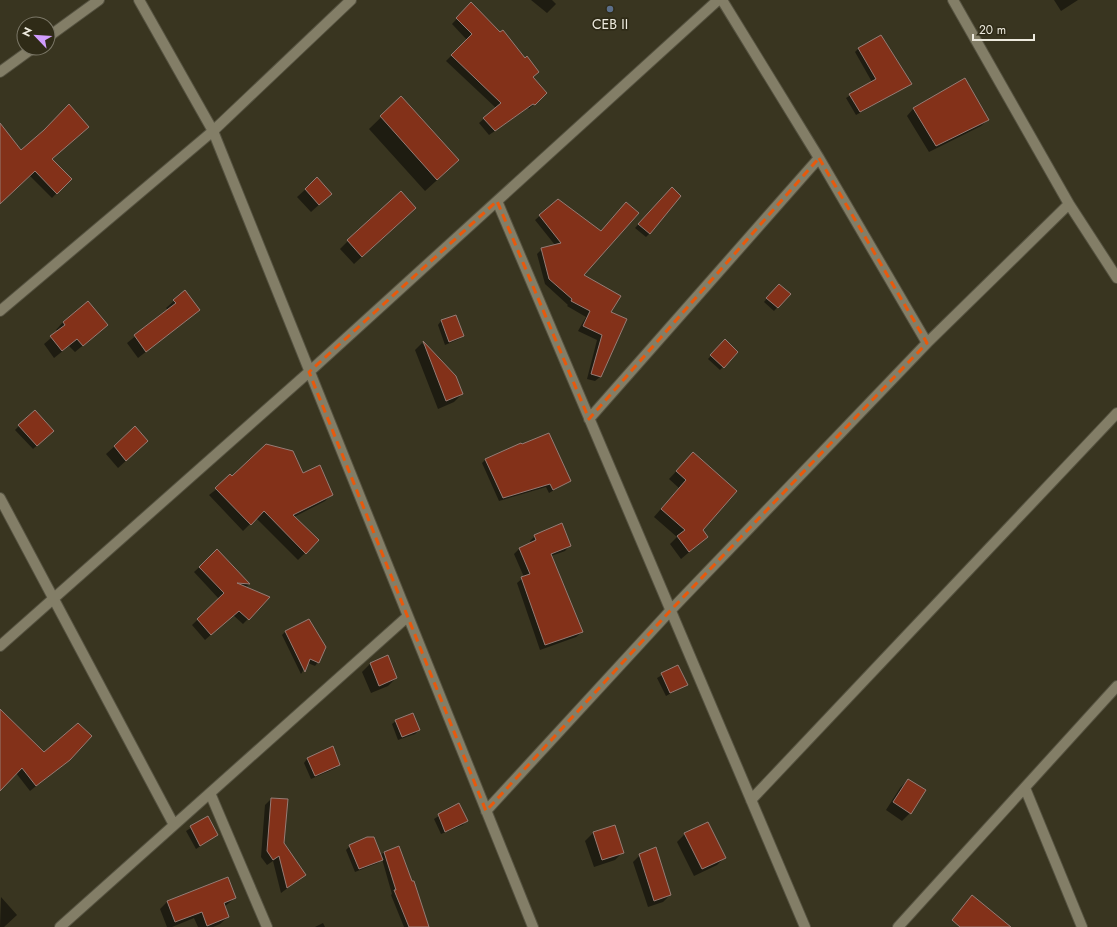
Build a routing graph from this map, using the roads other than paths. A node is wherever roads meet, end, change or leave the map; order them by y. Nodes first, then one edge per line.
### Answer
1 (99, 0) edge
2 (139, 0) edge
3 (351, 0) edge
4 (718, 0) edge
5 (722, 0) edge
6 (954, 0) edge
7 (56, 31) edge
8 (22, 56) edge
9 (0, 72) edge
10 (213, 131) junction
11 (819, 158) junction
12 (497, 201) junction
13 (1069, 204) junction
14 (1117, 278) edge
15 (0, 312) edge
16 (927, 343) junction
17 (309, 372) junction
18 (1117, 413) edge
19 (589, 419) junction
20 (0, 498) edge
21 (54, 598) junction
22 (670, 611) junction
23 (407, 617) junction
24 (0, 646) edge
25 (1117, 686) edge
26 (1025, 788) junction
27 (210, 793) junction
28 (751, 800) junction
29 (486, 811) junction
30 (174, 825) junction
31 (62, 926) edge
32 (267, 927) edge
33 (532, 927) edge
34 (804, 927) edge
35 (898, 927) edge
36 (1082, 927) edge

1 - 7 street
2 - 10 street
3 - 10 street
4 - 12 street
5 - 11 street
6 - 13 street
8 - 9 street
10 - 15 street
10 - 17 street
11 - 16 street
11 - 19 street
12 - 17 street
12 - 19 street
13 - 14 street
13 - 16 street
16 - 22 street
17 - 21 street
17 - 23 street
18 - 28 street
19 - 22 street
20 - 21 street
21 - 24 street
21 - 30 street
22 - 28 street
22 - 29 street
23 - 27 street
23 - 29 street
25 - 26 street
26 - 35 street
26 - 36 street
27 - 30 street
27 - 32 street
28 - 34 street
29 - 33 street
30 - 31 street

